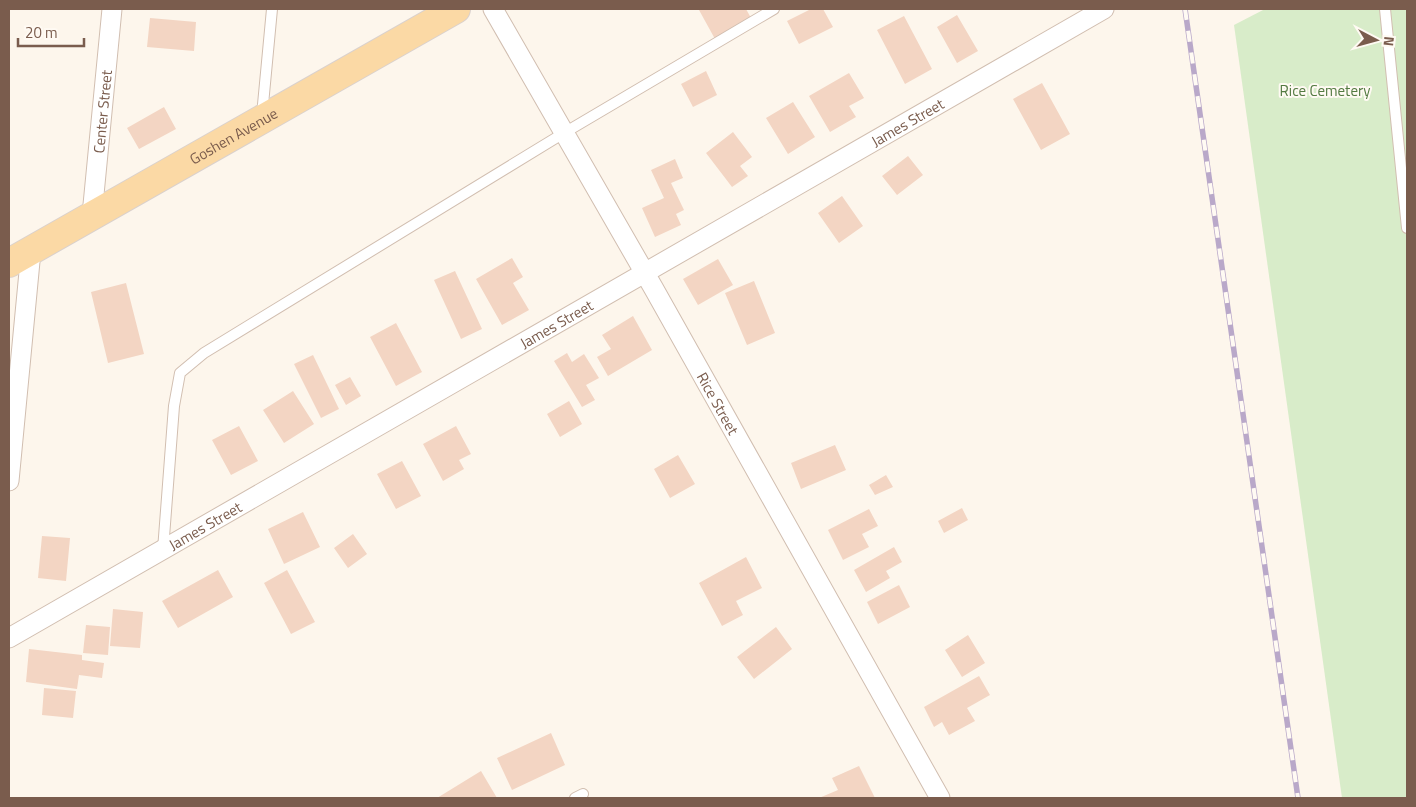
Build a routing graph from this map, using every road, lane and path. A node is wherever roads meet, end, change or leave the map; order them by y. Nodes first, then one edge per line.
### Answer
1 (112, 9) edge
2 (272, 9) edge
3 (456, 9) edge
4 (493, 9) edge
5 (774, 9) edge
6 (1104, 9) edge
7 (1384, 9) edge
8 (262, 120) junction
9 (564, 133) junction
10 (92, 215) junction
11 (1407, 228) edge
12 (20, 257) edge
13 (645, 273) junction
14 (9, 481) edge
15 (163, 550) junction
16 (9, 638) edge
17 (940, 798) edge

1 - 10 street, Center Street
2 - 8 lane
3 - 8 main road, Goshen Avenue
4 - 9 street, Rice Street
5 - 9 lane
6 - 13 street, James Street
7 - 11 lane
8 - 10 main road, Goshen Avenue
9 - 13 street, Rice Street
9 - 15 lane
10 - 12 main road, Goshen Avenue
12 - 14 street
13 - 15 street, James Street
13 - 17 street, Rice Street
15 - 16 street, James Street

